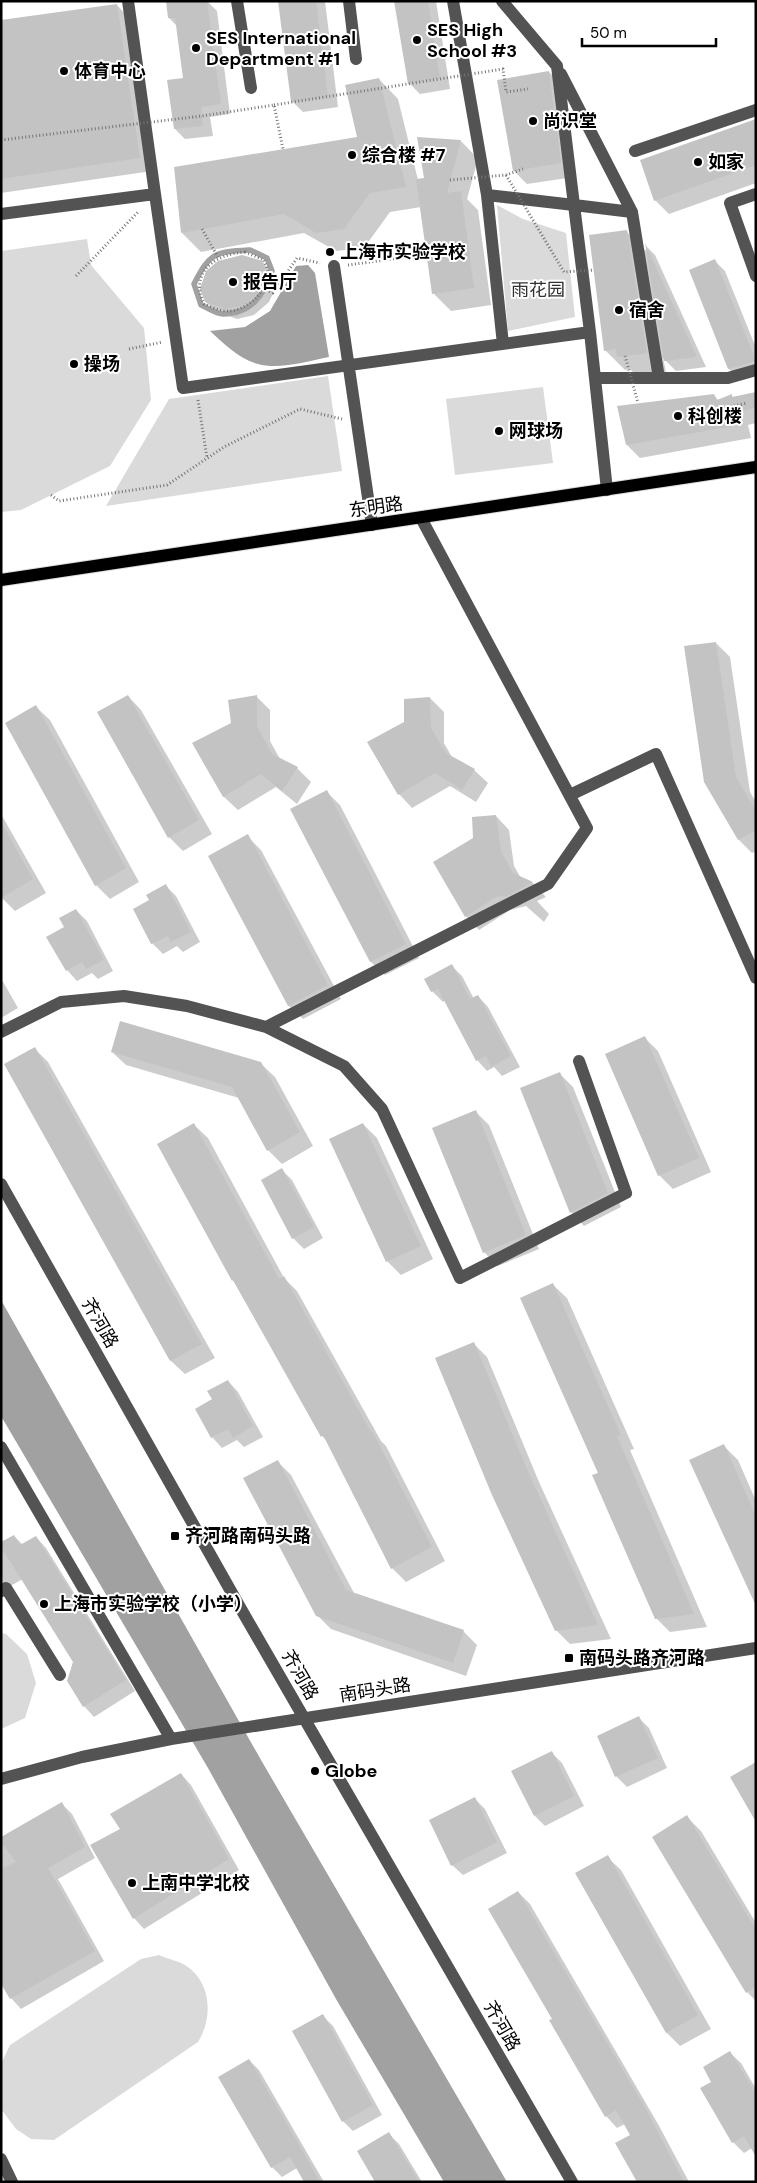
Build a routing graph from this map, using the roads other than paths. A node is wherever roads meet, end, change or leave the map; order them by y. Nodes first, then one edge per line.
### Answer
1 (128, 1) edge
2 (237, 1) edge
3 (349, 1) edge
4 (453, 1) edge
5 (502, 1) edge
6 (356, 59) dead end
7 (557, 66) junction
8 (251, 88) dead end
9 (756, 110) edge
10 (634, 151) dead end
11 (155, 194) junction
12 (756, 194) edge
13 (487, 195) junction
14 (574, 205) junction
15 (632, 212) junction
16 (1, 214) edge
17 (334, 266) dead end
18 (756, 276) edge
19 (590, 332) junction
20 (503, 344) junction
21 (348, 365) junction
22 (756, 370) edge
23 (595, 378) junction
24 (658, 378) junction
25 (756, 467) edge
26 (607, 490) junction
27 (421, 518) junction
28 (372, 525) junction
29 (1, 580) edge
30 (570, 795) junction
31 (756, 978) edge
32 (266, 1027) junction
33 (1, 1032) edge
34 (579, 1061) dead end
35 (1, 1184) edge
36 (1, 1447) edge
37 (1, 1591) edge
38 (756, 1648) edge
39 (60, 1675) dead end
40 (305, 1719) junction
41 (171, 1739) junction
42 (1, 1779) edge
43 (1, 2159) edge
44 (12, 2182) edge
45 (572, 2182) edge

1 - 11 street
2 - 8 street
3 - 6 street
4 - 13 street
5 - 7 street
7 - 14 street
7 - 15 street
9 - 10 street
11 - 16 street
11 - 21 street
12 - 18 street
13 - 14 street
13 - 20 street
14 - 15 street
14 - 19 street
15 - 24 street
17 - 21 street
19 - 20 street
19 - 23 street
20 - 21 street
21 - 28 street
22 - 24 street
23 - 24 street
23 - 26 street
25 - 26 main road, 东明路
26 - 27 main road, 东明路
27 - 28 main road, 东明路
27 - 30 street
28 - 29 main road, 东明路
30 - 31 street
30 - 32 street
32 - 33 street
32 - 34 street
35 - 40 street, 齐河路
36 - 41 street
37 - 39 street
38 - 40 street, 南码头路
40 - 41 street, 南码头路
40 - 45 street, 齐河路
41 - 42 street, 南码头路
43 - 44 street

